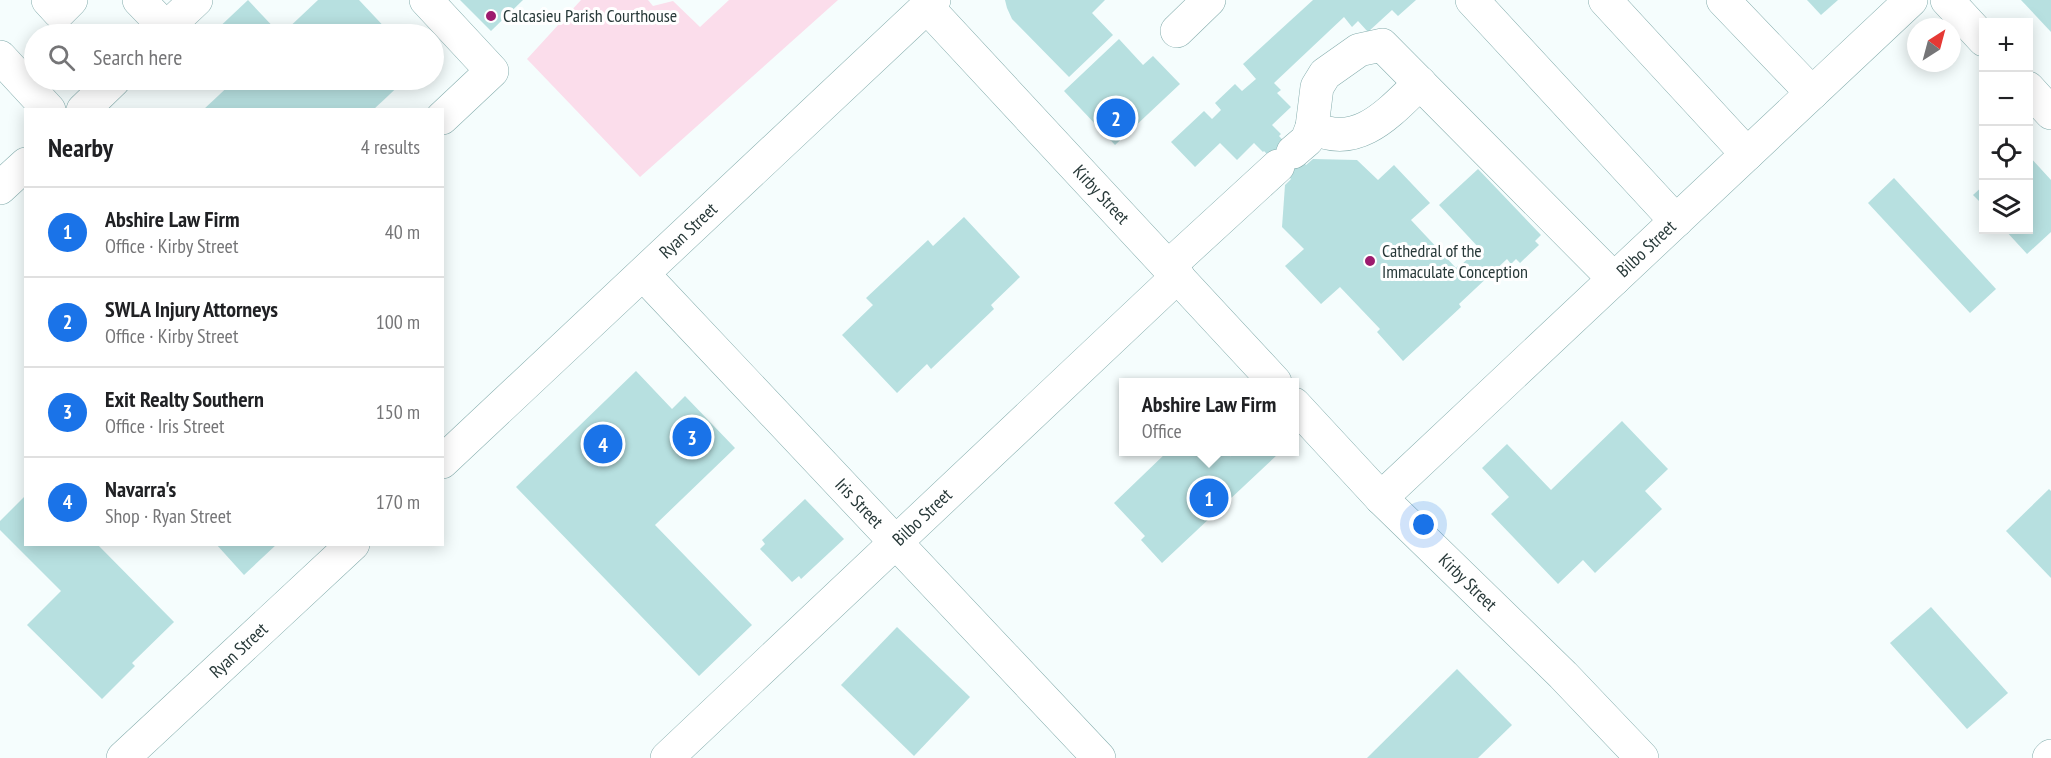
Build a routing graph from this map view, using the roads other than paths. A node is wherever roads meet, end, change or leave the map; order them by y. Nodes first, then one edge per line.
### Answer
1 (48, 0) edge
2 (70, 0) edge
3 (138, 0) edge
4 (196, 0) edge
5 (426, 0) edge
6 (1209, 0) edge
7 (1472, 0) edge
8 (1605, 0) edge
9 (1723, 0) edge
10 (1911, 0) edge
11 (1947, 0) edge
12 (930, 3) edge
13 (158, 24) edge
14 (172, 24) edge
15 (1177, 32) dead end
16 (1979, 35) edge
17 (0, 57) edge
18 (24, 83) edge
19 (1420, 83) junction
20 (31, 90) edge
21 (104, 90) edge
22 (1812, 93) junction
23 (2033, 93) edge
24 (47, 108) edge
25 (85, 108) edge
26 (2051, 112) edge
27 (444, 116) edge
28 (1295, 148) junction
29 (1747, 154) junction
30 (24, 166) edge
31 (0, 188) edge
32 (1676, 221) junction
33 (1173, 271) junction
34 (644, 274) junction
35 (1614, 279) junction
36 (1271, 378) edge
37 (1299, 409) edge
38 (444, 460) edge
39 (1381, 498) junction
40 (896, 542) junction
41 (351, 546) edge
42 (125, 757) edge
43 (667, 758) edge
44 (1099, 758) edge
45 (1642, 758) edge

1 - 2 street
3 - 13 street
4 - 14 street
5 - 27 street
6 - 15 street
7 - 32 street
8 - 29 street
9 - 22 street
10 - 22 street, Bilbo Street
11 - 16 street
12 - 33 street, Kirby Street
12 - 34 street, Ryan Street
17 - 18 street
19 - 28 street
19 - 28 street
19 - 35 street
20 - 24 street
21 - 25 street
22 - 29 street, Bilbo Street
23 - 26 street
28 - 33 street, Bilbo Street
29 - 32 street, Bilbo Street
30 - 31 street
32 - 35 street, Bilbo Street
33 - 36 street, Kirby Street
33 - 40 street, Bilbo Street
34 - 38 street, Ryan Street
34 - 40 street, Iris Street
35 - 39 street, Bilbo Street
37 - 39 street, Kirby Street
39 - 45 street, Kirby Street
40 - 43 street, Bilbo Street
40 - 44 street, Iris Street
41 - 42 street, Ryan Street

